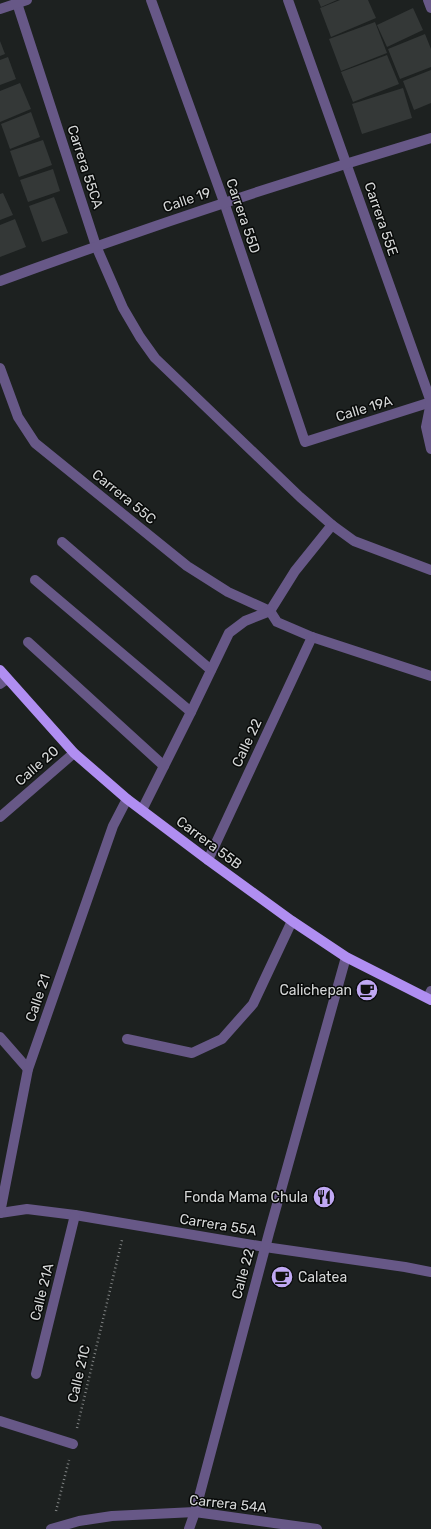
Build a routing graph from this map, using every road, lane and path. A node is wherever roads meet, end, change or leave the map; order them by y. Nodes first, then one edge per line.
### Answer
1 (151, 0) edge
2 (288, 0) edge
3 (428, 0) edge
4 (20, 1) edge
5 (431, 8) edge
6 (0, 9) edge
7 (431, 138) edge
8 (346, 163) junction
9 (224, 202) junction
10 (96, 246) junction
11 (0, 281) edge
12 (0, 368) edge
13 (431, 402) edge
14 (305, 442) joint
15 (431, 449) edge
16 (332, 525) junction
17 (62, 542) dead end
18 (431, 570) edge
19 (35, 580) dead end
20 (270, 611) junction
21 (312, 637) junction
22 (28, 642) dead end
23 (0, 670) edge
24 (211, 670) junction
25 (431, 676) edge
26 (4, 681) edge
27 (191, 712) junction
28 (74, 753) junction
29 (164, 766) junction
30 (127, 799) junction
31 (142, 810) junction
32 (0, 817) edge
33 (208, 860) junction
34 (292, 921) junction
35 (346, 957) junction
36 (430, 996) edge
37 (0, 1037) edge
38 (127, 1039) dead end
39 (28, 1069) junction
40 (0, 1213) edge
41 (74, 1215) junction
42 (126, 1224) junction
43 (265, 1247) junction
44 (431, 1272) edge
45 (36, 1374) dead end
46 (0, 1421) edge
47 (73, 1444) junction
48 (195, 1512) junction
49 (51, 1529) edge
50 (189, 1529) edge
51 (317, 1529) edge

1 - 9 street, Carrera 55D
2 - 8 street, Carrera 55E
3 - 5 street
4 - 6 street
4 - 10 street, Carrera 55CA
7 - 8 street, Calle 19
8 - 9 street, Calle 19
8 - 13 street, Carrera 55E
9 - 10 street, Calle 19
9 - 14 street, Carrera 55D
10 - 11 street, Calle 19
10 - 16 street, Carrera 55CA
12 - 20 street, Carrera 55C
13 - 14 street, Calle 19A
13 - 15 street
16 - 18 street
16 - 20 street
17 - 24 street
19 - 27 street
20 - 21 street, Carrera 55C
20 - 24 street
21 - 25 street, Carrera 55C
21 - 33 street, Calle 22
22 - 29 street
23 - 26 main road, Carrera 55B
24 - 27 street
26 - 28 main road, Carrera 55B
27 - 29 street
28 - 30 main road, Carrera 55B
28 - 32 street, Calle 20
29 - 31 street
30 - 31 main road, Carrera 55B
30 - 39 street, Calle 21
31 - 33 main road, Carrera 55B
33 - 34 main road, Carrera 55B
34 - 35 main road, Carrera 55B
34 - 38 street
35 - 36 main road, Carrera 55B
35 - 43 street, Calle 22
37 - 39 street
39 - 40 street, Calle 21
40 - 41 street, Carrera 55A
41 - 42 street, Carrera 55A
41 - 45 street, Calle 21A
42 - 43 street, Carrera 55A
42 - 47 path, Calle 21C
43 - 44 street, Carrera 55A
43 - 48 street, Calle 22
46 - 47 street
47 - 49 path, Calle 21C
48 - 49 street, Carrera 54A
48 - 50 street, Calle 22
48 - 51 street, Carrera 54A

